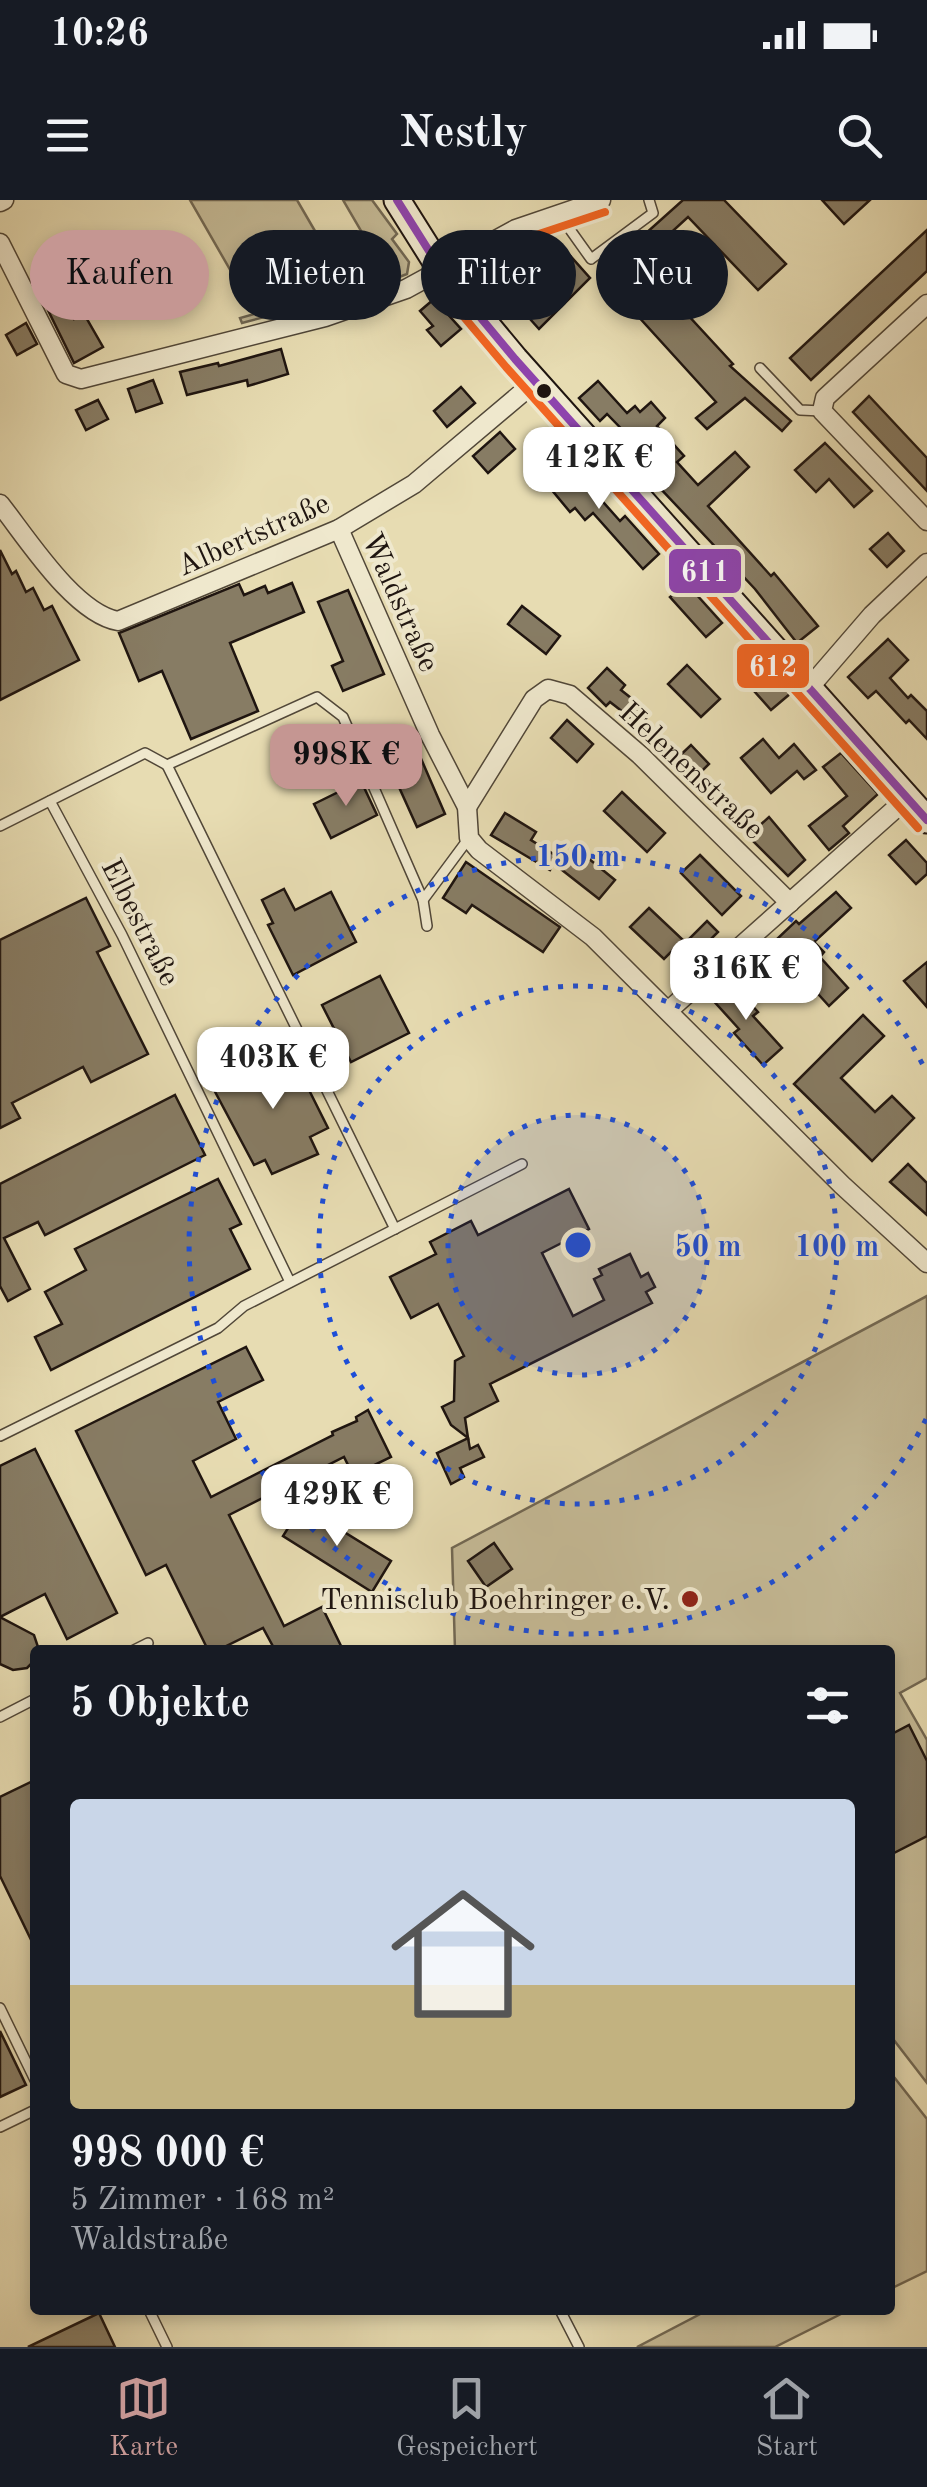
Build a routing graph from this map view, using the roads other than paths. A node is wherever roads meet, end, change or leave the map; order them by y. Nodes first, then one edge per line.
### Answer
1 (397, 200) edge
2 (601, 200) edge
3 (649, 200) edge
4 (564, 212) junction
5 (514, 230) edge
6 (421, 239) edge
7 (0, 243) edge
8 (421, 281) edge
9 (927, 304) edge
10 (483, 320) edge
11 (760, 368) dead end
12 (536, 382) junction
13 (822, 410) junction
14 (0, 504) edge
15 (927, 521) edge
16 (339, 529) junction
17 (927, 563) edge
18 (809, 688) junction
19 (167, 765) junction
20 (50, 801) junction
21 (467, 807) junction
22 (917, 811) edge
23 (0, 826) edge
24 (468, 838) junction
25 (423, 900) junction
26 (790, 903) junction
27 (427, 926) dead end
28 (668, 1011) junction
29 (522, 1164) dead end
30 (394, 1229) junction
31 (927, 1263) edge
32 (290, 1282) junction
33 (0, 1436) edge
34 (148, 1643) dead end
35 (144, 1645) edge
36 (30, 1702) edge
37 (0, 1717) edge
38 (0, 2008) edge
39 (30, 2070) edge
40 (30, 2112) edge
41 (0, 2127) edge
42 (151, 2315) edge
43 (563, 2315) edge
44 (167, 2347) edge
45 (580, 2347) edge

1 - 6 main road
2 - 4 street
3 - 4 lane
4 - 5 street
7 - 8 street
9 - 13 street
10 - 12 main road
11 - 13 lane
12 - 16 street, Albertstraße
12 - 18 main road
13 - 15 street
14 - 16 street, Albertstraße
16 - 21 street, Waldstraße
17 - 18 street
18 - 22 main road
19 - 20 lane
19 - 25 lane
19 - 30 lane
20 - 23 lane
20 - 32 lane, Elbestraße
21 - 24 street, Waldstraße
21 - 26 street, Helenenstraße
22 - 26 street
24 - 25 lane
24 - 28 street
25 - 27 lane
26 - 28 street
28 - 31 street
29 - 30 lane
30 - 32 lane
32 - 33 lane
34 - 35 lane
36 - 37 lane
38 - 39 lane
40 - 41 lane
42 - 44 lane
43 - 45 lane

